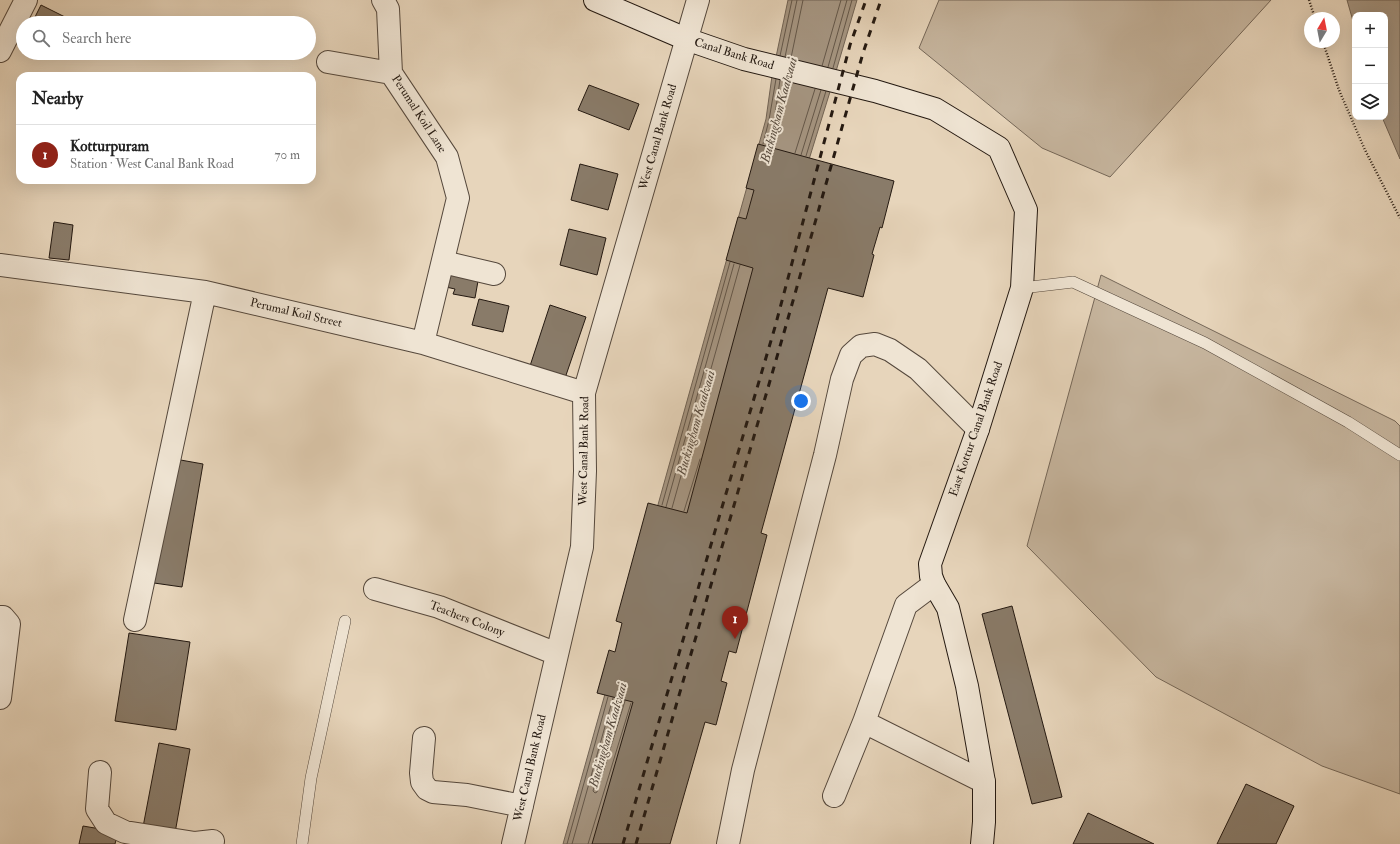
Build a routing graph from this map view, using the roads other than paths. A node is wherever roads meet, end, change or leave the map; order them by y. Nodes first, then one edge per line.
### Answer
1 (26, 0) edge
2 (383, 0) edge
3 (595, 0) edge
4 (698, 0) edge
5 (18, 16) edge
6 (16, 20) edge
7 (686, 39) junction
8 (0, 51) edge
9 (328, 62) dead end
10 (391, 73) junction
11 (875, 91) joint
12 (443, 262) junction
13 (0, 265) edge
14 (494, 274) dead end
15 (1022, 288) junction
16 (205, 292) junction
17 (423, 343) junction
18 (584, 393) junction
19 (978, 429) junction
20 (1400, 455) edge
21 (934, 584) junction
22 (375, 589) dead end
23 (0, 617) edge
24 (135, 620) dead end
25 (345, 621) dead end
26 (556, 654) junction
27 (0, 698) edge
28 (864, 722) junction
29 (424, 738) dead end
30 (100, 772) dead end
31 (984, 782) junction
32 (834, 796) dead end
33 (522, 806) junction
34 (124, 838) edge
35 (213, 841) dead end
36 (302, 844) edge
37 (513, 844) edge
38 (728, 844) edge
39 (982, 844) edge

1 - 5 street
2 - 10 street, Perumal Koil Lane
3 - 7 street, Canal Bank Road
4 - 7 street, West Canal Bank Road
6 - 8 street
7 - 11 street, Canal Bank Road
7 - 18 street, West Canal Bank Road
9 - 10 street
10 - 12 street, Perumal Koil Lane
11 - 15 street, East Kottur Canal Bank Road
12 - 14 street
12 - 17 street, Perumal Koil Lane
13 - 16 street, Perumal Koil Street
15 - 19 street, East Kottur Canal Bank Road
15 - 20 lane
16 - 17 street, Perumal Koil Street
16 - 24 street
17 - 18 street, Perumal Koil Street
18 - 26 street, West Canal Bank Road
19 - 21 street, East Kottur Canal Bank Road
19 - 38 street
21 - 28 street
21 - 31 street, East Kottur Canal Bank Road
22 - 26 street, Teachers Colony
23 - 27 street
25 - 36 lane
26 - 33 street, West Canal Bank Road
28 - 31 street
28 - 32 street
29 - 33 street
30 - 34 street
31 - 39 street, East Kottur Canal Bank Road
33 - 37 street, West Canal Bank Road
34 - 35 street

